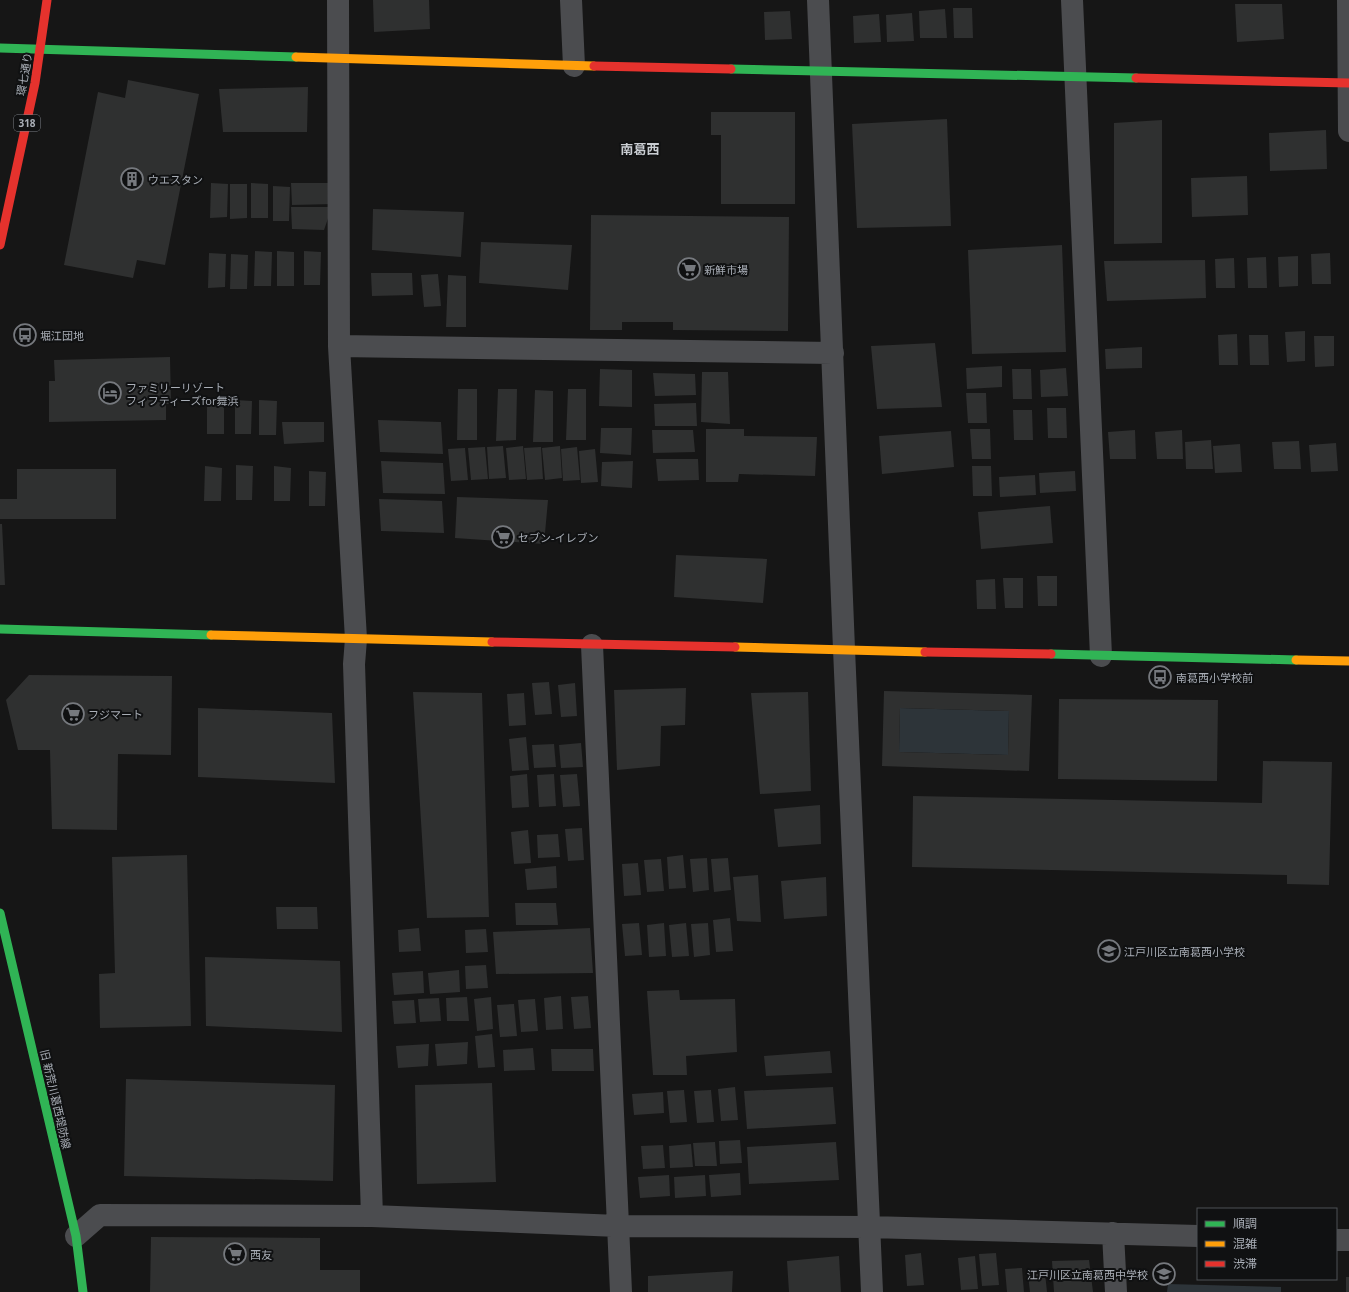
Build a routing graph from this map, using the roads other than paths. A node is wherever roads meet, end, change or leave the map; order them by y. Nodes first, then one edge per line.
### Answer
1 (47, 0) edge
2 (338, 0) edge
3 (571, 0) edge
4 (818, 0) edge
5 (1072, 0) edge
6 (1348, 0) edge
7 (0, 48) edge
8 (40, 48) junction
9 (340, 60) junction
10 (574, 66) junction
11 (820, 72) junction
12 (1075, 77) junction
13 (1349, 83) edge
14 (1349, 131) edge
15 (0, 245) edge
16 (339, 346) junction
17 (833, 353) junction
18 (0, 629) edge
19 (356, 639) junction
20 (592, 644) junction
21 (844, 649) junction
22 (1101, 656) junction
23 (1349, 661) edge
24 (0, 913) edge
25 (372, 1216) junction
26 (618, 1226) junction
27 (869, 1228) junction
28 (1113, 1233) junction
29 (76, 1236) junction
30 (1197, 1236) edge
31 (1337, 1240) edge
32 (1349, 1240) edge
33 (83, 1292) edge
34 (621, 1292) edge
35 (872, 1292) edge
36 (1116, 1292) edge

1 - 8 street, 環七通り / 318
2 - 9 street
3 - 10 street
4 - 11 street
5 - 12 street
6 - 13 street
7 - 8 street
8 - 9 street
8 - 15 street, 環七通り / 318
9 - 10 street
9 - 16 street
10 - 11 street
11 - 12 street
11 - 17 street
12 - 13 street
12 - 22 street
13 - 14 street
16 - 17 street
16 - 19 street
17 - 21 street
18 - 19 street
19 - 20 street
19 - 25 street
20 - 21 street
20 - 26 street
21 - 22 street
21 - 27 street
22 - 23 street
24 - 29 street, 旧 新荒川葛西堤防線
25 - 26 street
25 - 29 street
26 - 27 street
26 - 34 street
27 - 28 street
27 - 35 street
28 - 30 street
28 - 36 street
29 - 33 street, 旧 新荒川葛西堤防線
31 - 32 street

